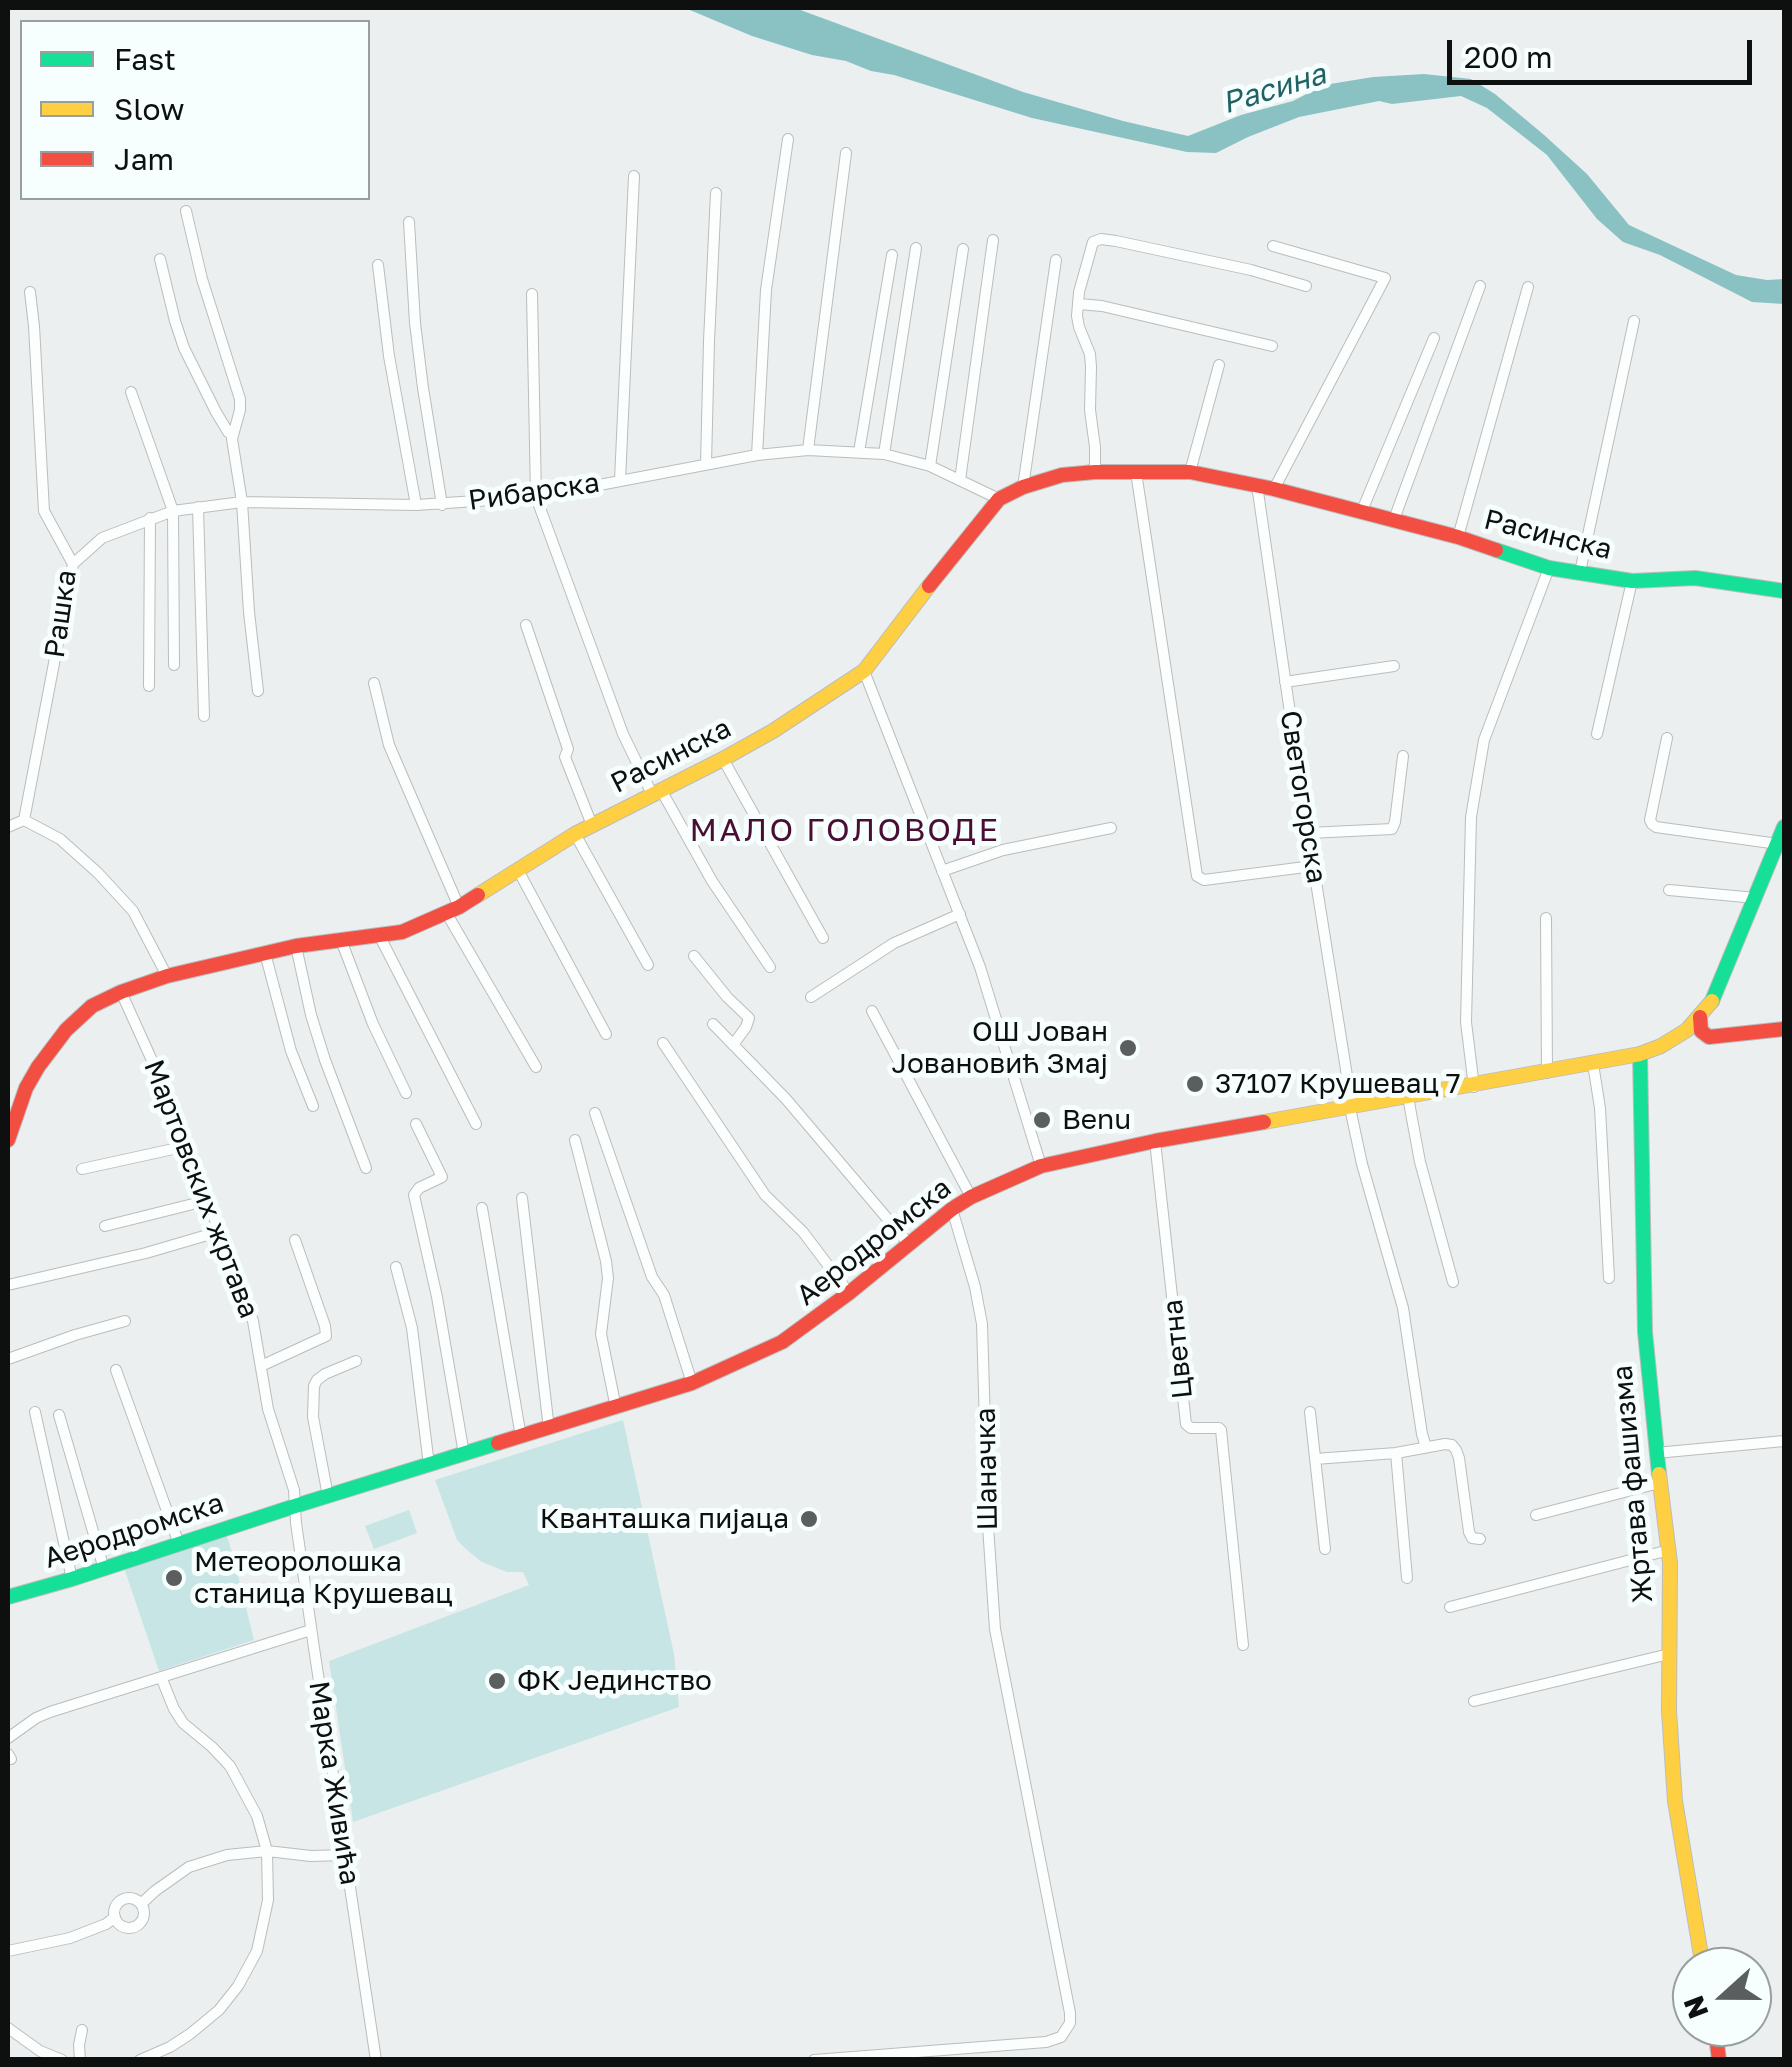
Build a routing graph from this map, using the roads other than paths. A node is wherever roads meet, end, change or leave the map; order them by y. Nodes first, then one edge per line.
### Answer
1 (788, 139) dead end
2 (846, 153) dead end
3 (634, 176) dead end
4 (716, 193) dead end
5 (186, 211) dead end
6 (408, 222) dead end
7 (993, 240) dead end
8 (1273, 246) dead end
9 (916, 248) dead end
10 (963, 249) dead end
11 (892, 255) dead end
12 (160, 259) dead end
13 (1056, 260) dead end
14 (378, 265) dead end
15 (1306, 286) dead end
16 (1480, 286) dead end
17 (1528, 287) dead end
18 (30, 292) dead end
19 (532, 294) dead end
20 (1079, 304) junction
21 (1634, 321) dead end
22 (1434, 338) dead end
23 (1272, 346) dead end
24 (1219, 366) dead end
25 (132, 392) dead end
26 (232, 434) junction
27 (808, 450) junction
28 (859, 452) junction
29 (884, 454) junction
30 (757, 455) junction
31 (706, 464) junction
32 (930, 466) junction
33 (1095, 472) junction
34 (1136, 472) junction
35 (1190, 472) junction
36 (620, 480) junction
37 (960, 480) junction
38 (1256, 485) junction
39 (1023, 488) junction
40 (1274, 489) junction
41 (536, 497) junction
42 (999, 500) junction
43 (242, 502) junction
44 (442, 504) junction
45 (416, 506) junction
46 (198, 507) junction
47 (173, 511) junction
48 (1361, 513) junction
49 (150, 518) junction
50 (1393, 522) junction
51 (1458, 538) junction
52 (73, 564) junction
53 (1550, 568) junction
54 (1580, 572) junction
55 (1632, 581) junction
56 (1784, 591) edge
57 (526, 624) dead end
58 (174, 665) dead end
59 (1394, 666) dead end
60 (864, 671) junction
61 (374, 682) dead end
62 (1285, 682) junction
63 (149, 686) dead end
64 (258, 691) dead end
65 (204, 716) dead end
66 (1597, 734) dead end
67 (1667, 738) dead end
68 (1403, 756) dead end
69 (723, 759) junction
70 (657, 792) junction
71 (24, 820) junction
72 (592, 825) junction
73 (8, 828) edge
74 (1110, 828) dead end
75 (1784, 828) edge
76 (1308, 833) junction
77 (575, 834) junction
78 (1778, 844) junction
79 (1314, 866) junction
80 (518, 870) junction
81 (942, 870) junction
82 (1669, 890) dead end
83 (1756, 898) junction
84 (453, 910) junction
85 (960, 914) junction
86 (1546, 918) dead end
87 (379, 935) junction
88 (823, 938) dead end
89 (341, 940) junction
90 (296, 946) junction
91 (265, 953) junction
92 (694, 956) dead end
93 (648, 965) dead end
94 (770, 967) dead end
95 (167, 976) junction
96 (121, 992) junction
97 (811, 997) dead end
98 (872, 1011) dead end
99 (713, 1024) dead end
100 (1706, 1029) junction
101 (1784, 1029) edge
102 (606, 1034) dead end
103 (663, 1043) dead end
104 (1665, 1043) junction
105 (733, 1045) junction
106 (1640, 1054) junction
107 (1593, 1064) junction
108 (536, 1067) dead end
109 (1547, 1073) junction
110 (1474, 1087) junction
111 (406, 1093) dead end
112 (1408, 1098) junction
113 (313, 1106) dead end
114 (1351, 1110) junction
115 (596, 1113) dead end
116 (416, 1124) dead end
117 (476, 1124) dead end
118 (8, 1140) edge
119 (575, 1140) dead end
120 (1155, 1141) junction
121 (187, 1146) junction
122 (1042, 1166) junction
123 (366, 1168) dead end
124 (82, 1169) dead end
125 (522, 1198) dead end
126 (971, 1198) junction
127 (209, 1200) junction
128 (482, 1208) dead end
129 (952, 1209) junction
130 (104, 1226) dead end
131 (221, 1231) junction
132 (295, 1240) dead end
133 (908, 1243) junction
134 (396, 1266) dead end
135 (1609, 1278) dead end
136 (1453, 1282) dead end
137 (8, 1285) edge
138 (849, 1293) junction
139 (125, 1321) dead end
140 (8, 1359) edge
141 (356, 1362) dead end
142 (261, 1366) junction
143 (116, 1370) dead end
144 (692, 1383) junction
145 (616, 1408) junction
146 (35, 1412) dead end
147 (1310, 1412) dead end
148 (59, 1415) dead end
149 (549, 1429) junction
150 (520, 1437) junction
151 (1784, 1440) edge
152 (1426, 1447) junction
153 (1656, 1453) junction
154 (464, 1454) junction
155 (1396, 1454) junction
156 (1315, 1459) junction
157 (429, 1465) junction
158 (1660, 1483) junction
159 (328, 1496) junction
160 (294, 1506) junction
161 (1536, 1515) dead end
162 (1480, 1538) dead end
163 (179, 1544) junction
164 (1325, 1549) dead end
165 (1669, 1550) junction
166 (104, 1569) junction
167 (1407, 1578) dead end
168 (72, 1579) junction
169 (8, 1596) edge
170 (1450, 1607) dead end
171 (311, 1630) junction
172 (1243, 1645) dead end
173 (1669, 1654) junction
174 (161, 1677) junction
175 (1474, 1700) dead end
176 (8, 1738) edge
177 (267, 1850) junction
178 (345, 1855) junction
179 (141, 1904) junction
180 (115, 1918) junction
181 (1700, 1947) edge
182 (8, 1950) edge
183 (8, 2028) edge
184 (82, 2030) dead end
185 (62, 2060) edge
186 (80, 2060) edge
187 (140, 2060) edge
188 (376, 2060) edge
189 (814, 2060) edge

1 - 30 street
2 - 27 street
3 - 36 street
4 - 31 street
5 - 26 street
6 - 44 street
7 - 37 street
8 - 40 street
9 - 29 street
10 - 32 street
11 - 28 street
12 - 26 street
13 - 39 street
14 - 45 street
15 - 20 street
16 - 50 street
17 - 51 street
18 - 52 street, Рашка
19 - 41 street
20 - 23 street
20 - 33 street
21 - 54 street
22 - 48 street
24 - 35 street
25 - 47 street
26 - 43 street
27 - 28 street, Рибарска
27 - 30 street, Рибарска
28 - 29 street, Рибарска
29 - 32 street, Рибарска
30 - 31 street, Рибарска
31 - 36 street, Рибарска
32 - 37 street, Рибарска
33 - 34 street, Расинска
33 - 39 street, Расинска
34 - 35 street, Расинска
34 - 79 street
35 - 38 street, Расинска
36 - 41 street, Рибарска
37 - 42 street, Рибарска
38 - 40 street, Расинска
38 - 62 street, Светогорска
39 - 42 street, Расинска
40 - 48 street, Расинска
41 - 44 street, Рибарска
41 - 70 street
42 - 60 street, Расинска
43 - 45 street, Рибарска
43 - 46 street, Рибарска
43 - 64 street
44 - 45 street, Рибарска
46 - 47 street, Рибарска
46 - 65 street
47 - 49 street, Рибарска
47 - 58 street
48 - 50 street, Расинска
49 - 52 street, Рибарска
49 - 63 street
50 - 51 street, Расинска
51 - 53 street, Расинска
52 - 71 street, Рашка
53 - 54 street, Расинска
53 - 110 street
54 - 55 street, Расинска
55 - 56 street, Расинска
55 - 66 street
57 - 72 street
59 - 62 street
60 - 69 street, Расинска
60 - 81 street
61 - 84 street
62 - 76 street, Светогорска
67 - 78 street
68 - 76 street
69 - 70 street, Расинска
69 - 88 street
70 - 72 street, Расинска
70 - 94 street
71 - 73 street
71 - 95 street
72 - 77 street, Расинска
74 - 81 street
75 - 78 street
76 - 79 street, Светогорска
77 - 80 street, Расинска
77 - 93 street
78 - 83 street
79 - 114 street, Светогорска
80 - 84 street, Расинска
80 - 102 street
81 - 85 street
82 - 83 street
83 - 100 street
84 - 87 street, Расинска
84 - 108 street
85 - 97 street
85 - 122 street
86 - 109 street
87 - 89 street, Расинска
87 - 117 street
89 - 90 street, Расинска
89 - 111 street
90 - 91 street, Расинска
90 - 123 street
91 - 95 street, Расинска
91 - 113 street
92 - 105 street
95 - 96 street, Расинска
96 - 118 street, Расинска
96 - 121 street, Мартовских жртава
98 - 126 street
99 - 105 street
100 - 101 street
100 - 104 street
100 - 104 street, Аеродромска
103 - 138 street
104 - 106 street, Аеродромска
105 - 133 street
106 - 107 street, Аеродромска
106 - 153 street, Жртава фашизма
107 - 109 street, Аеродромска
107 - 135 street
109 - 110 street, Аеродромска
110 - 112 street, Аеродромска
112 - 114 street, Аеродромска
112 - 136 street
114 - 120 street, Аеродромска
114 - 152 street, Светогорска
115 - 144 street
116 - 154 street
119 - 145 street
120 - 122 street, Аеродромска
120 - 172 street, Цветна
121 - 124 street
121 - 127 street, Мартовских жртава
122 - 126 street, Аеродромска
125 - 149 street
126 - 129 street, Аеродромска
127 - 130 street
127 - 131 street, Мартовских жртава
128 - 150 street
129 - 133 street, Аеродромска
129 - 189 street, Шаначка
131 - 137 street
131 - 142 street, Мартовских жртава
132 - 142 street
133 - 138 street, Аеродромска
134 - 157 street
138 - 144 street, Аеродромска
139 - 140 street
141 - 159 street
142 - 160 street, Мартовских жртава
143 - 163 street
144 - 145 street, Аеродромска
145 - 149 street, Аеродромска
146 - 168 street
147 - 156 street
148 - 166 street
149 - 150 street, Аеродромска
150 - 154 street, Аеродромска
151 - 153 street
152 - 155 street
152 - 162 street
153 - 158 street, Жртава фашизма
154 - 157 street, Аеродромска
155 - 156 street
155 - 167 street
156 - 164 street
157 - 159 street, Аеродромска
158 - 161 street
158 - 165 street, Жртава фашизма
159 - 160 street, Аеродромска
160 - 163 street, Аеродромска
160 - 171 street, Марка Живића
163 - 166 street, Аеродромска
165 - 170 street
165 - 173 street, Жртава фашизма
166 - 168 street, Аеродромска
168 - 169 street, Аеродромска
171 - 174 street
171 - 178 street, Марка Живића
173 - 175 street
173 - 181 street, Жртава фашизма
174 - 176 street
174 - 177 street
177 - 178 street
177 - 179 street
177 - 187 street
178 - 188 street, Марка Живића
179 - 180 street
179 - 180 street
180 - 182 street
183 - 185 street
184 - 186 street

